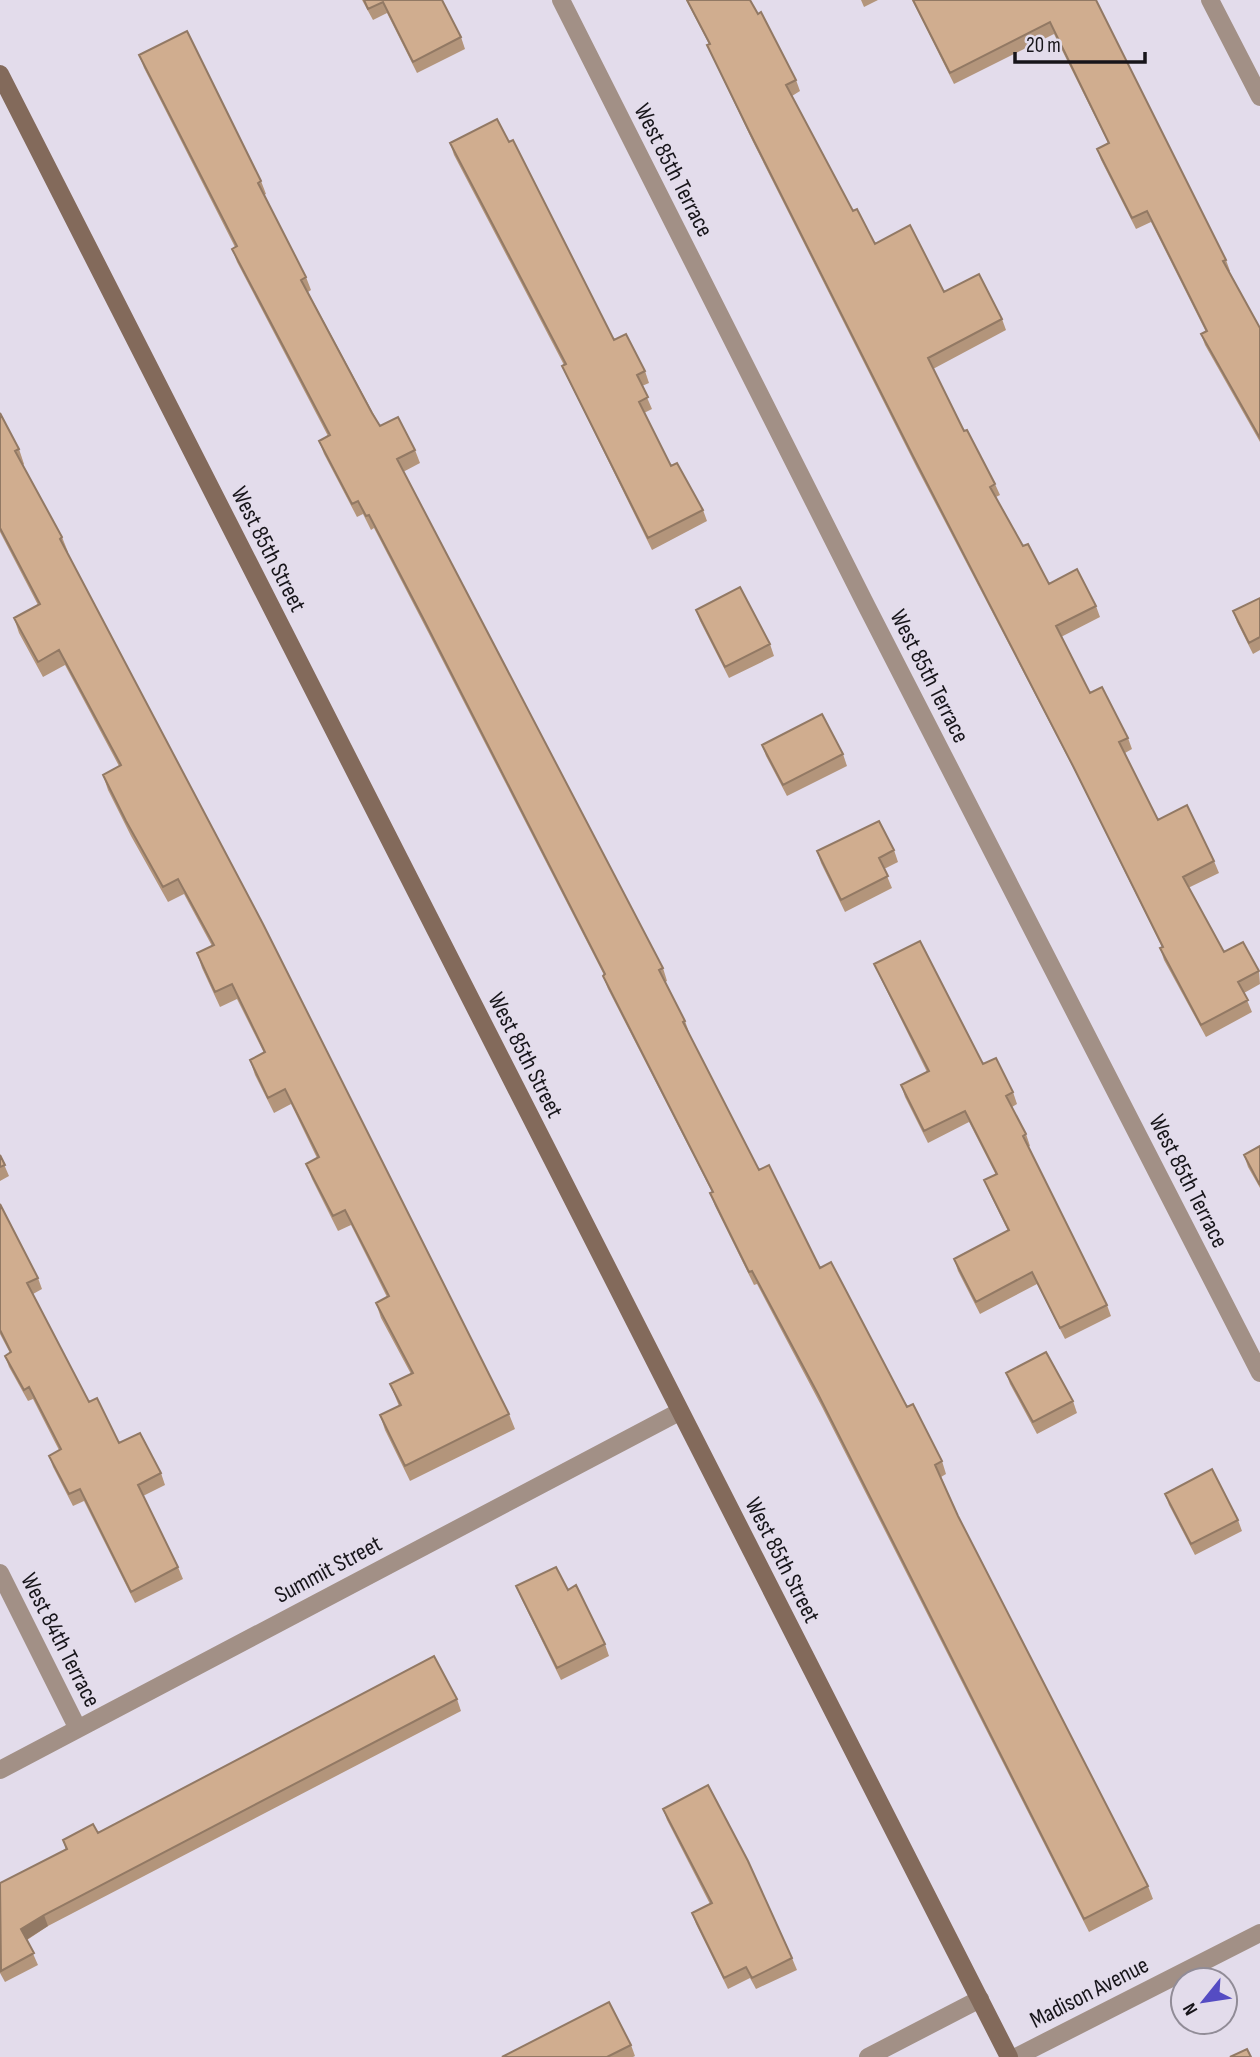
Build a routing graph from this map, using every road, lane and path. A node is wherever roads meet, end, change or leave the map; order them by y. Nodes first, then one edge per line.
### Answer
1 (561, 0) edge
2 (1210, 0) edge
3 (0, 74) edge
4 (1260, 97) edge
5 (1253, 1342) edge
6 (1260, 1373) edge
7 (679, 1412) junction
8 (0, 1573) edge
9 (78, 1729) junction
10 (0, 1770) edge
11 (1260, 1933) edge
12 (979, 1999) junction
13 (868, 2057) edge
14 (1009, 2057) edge
15 (1016, 2057) edge

1 - 5 street, West 85th Terrace
2 - 4 street
3 - 7 main road, West 85th Street
5 - 6 street, West 85th Terrace
7 - 9 street, Summit Street
7 - 12 main road, West 85th Street
8 - 9 street, West 84th Terrace
9 - 10 street, Summit Street
11 - 15 street, Madison Avenue
12 - 13 street
12 - 14 main road, West 85th Street

